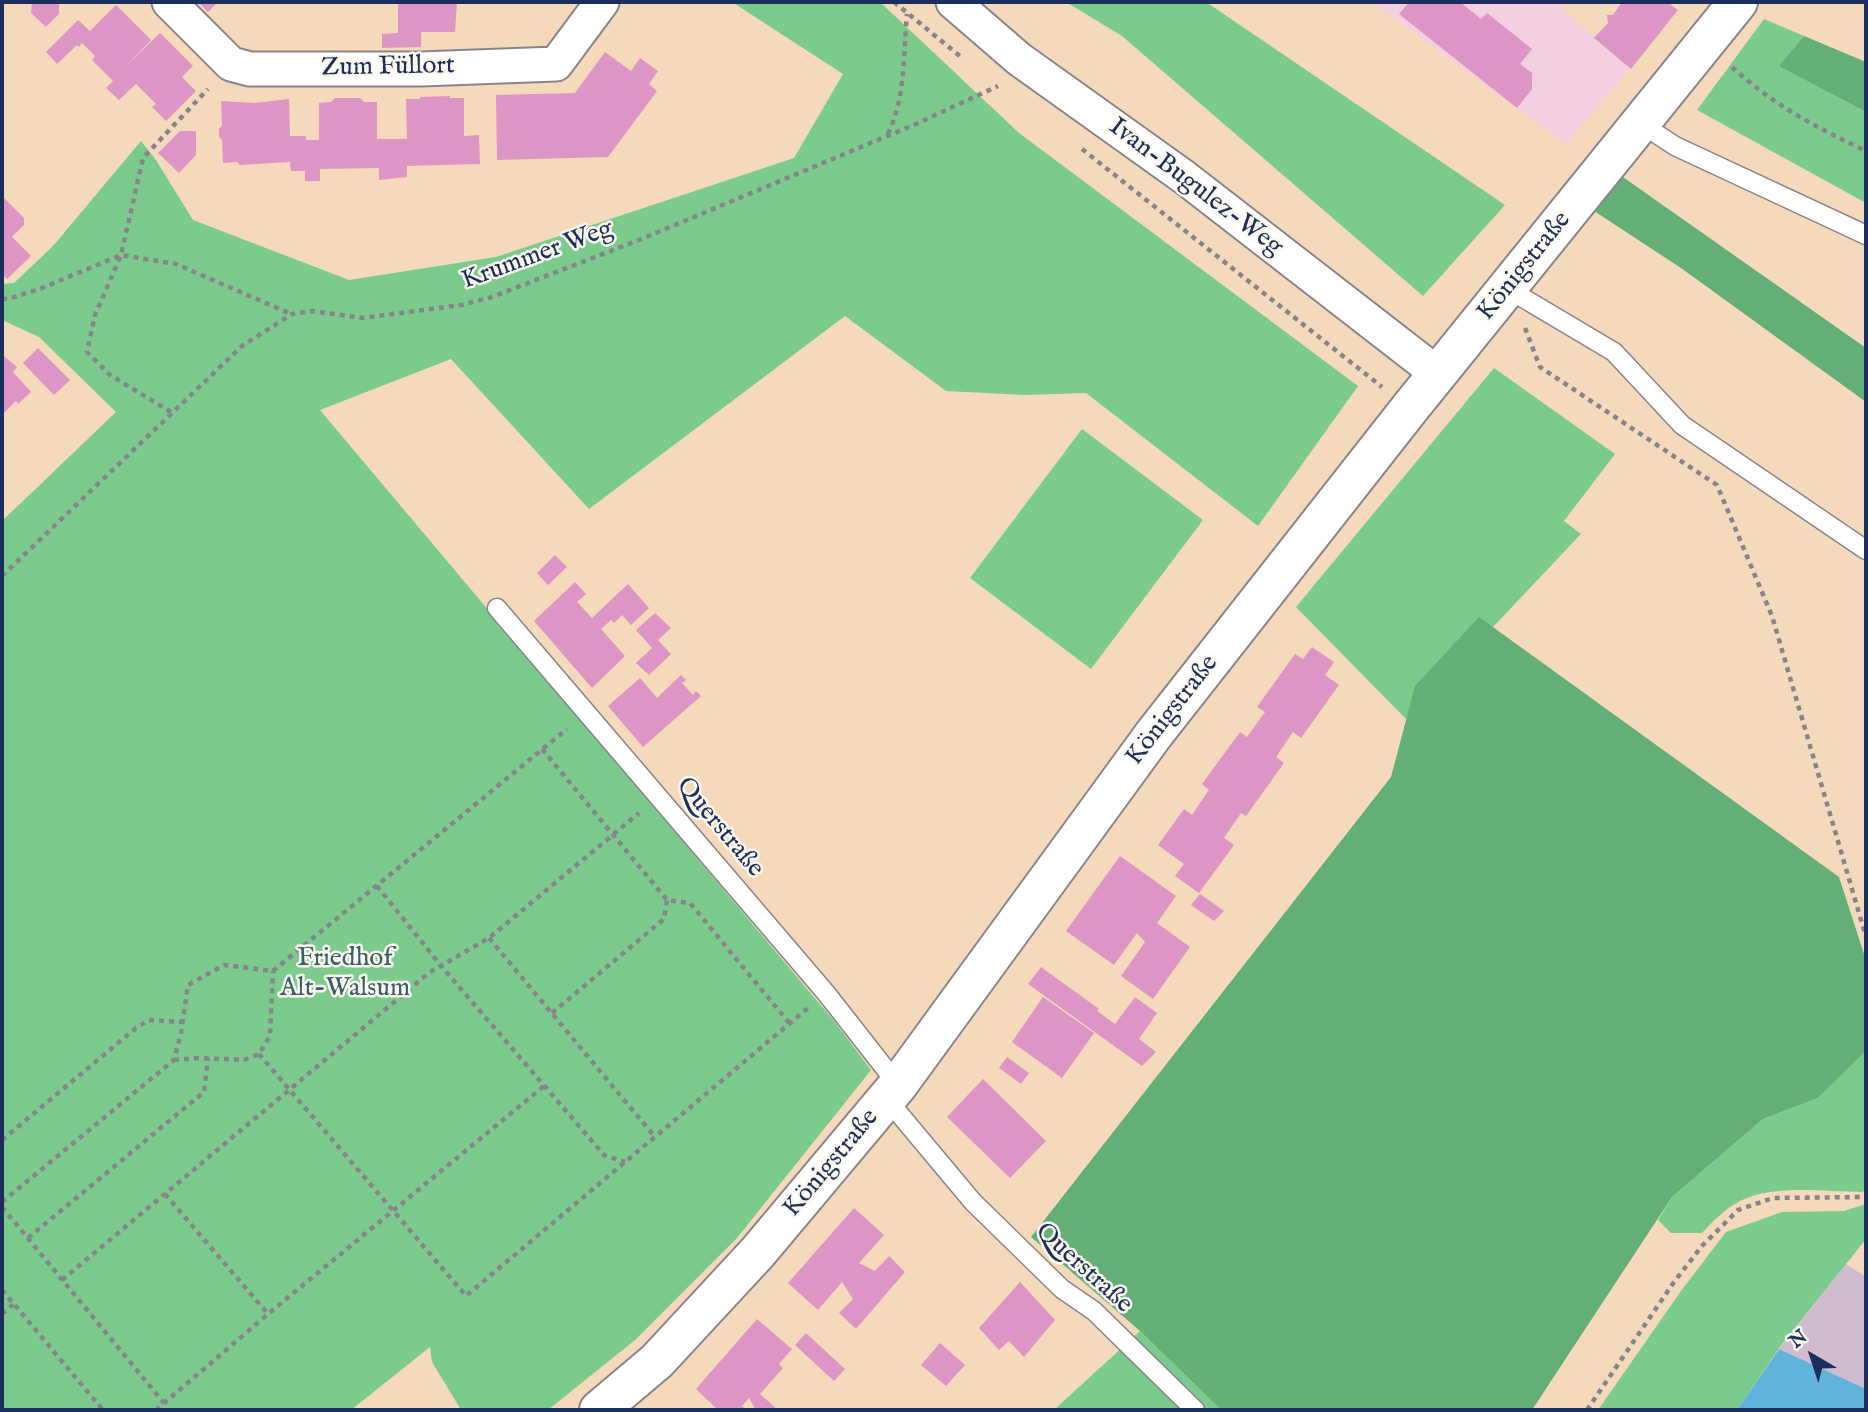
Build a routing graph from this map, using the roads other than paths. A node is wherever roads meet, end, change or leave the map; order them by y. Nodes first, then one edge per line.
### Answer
1 (169, 2) edge
2 (602, 2) edge
3 (953, 2) edge
4 (1738, 2) edge
5 (1640, 123) junction
6 (1866, 235) edge
7 (1508, 289) junction
8 (1438, 374) junction
9 (1866, 550) edge
10 (497, 608) dead end
11 (892, 1092) junction
12 (599, 1410) edge
13 (1195, 1410) edge

1 - 2 street, Zum Füllort
3 - 8 street, Ivan-Bugulez-Weg
4 - 5 street, Königstraße
5 - 6 lane
5 - 7 street, Königstraße
7 - 8 street, Königstraße
7 - 9 lane
8 - 11 street, Königstraße
10 - 11 lane, Querstraße
11 - 12 street, Königstraße
11 - 13 lane, Querstraße

